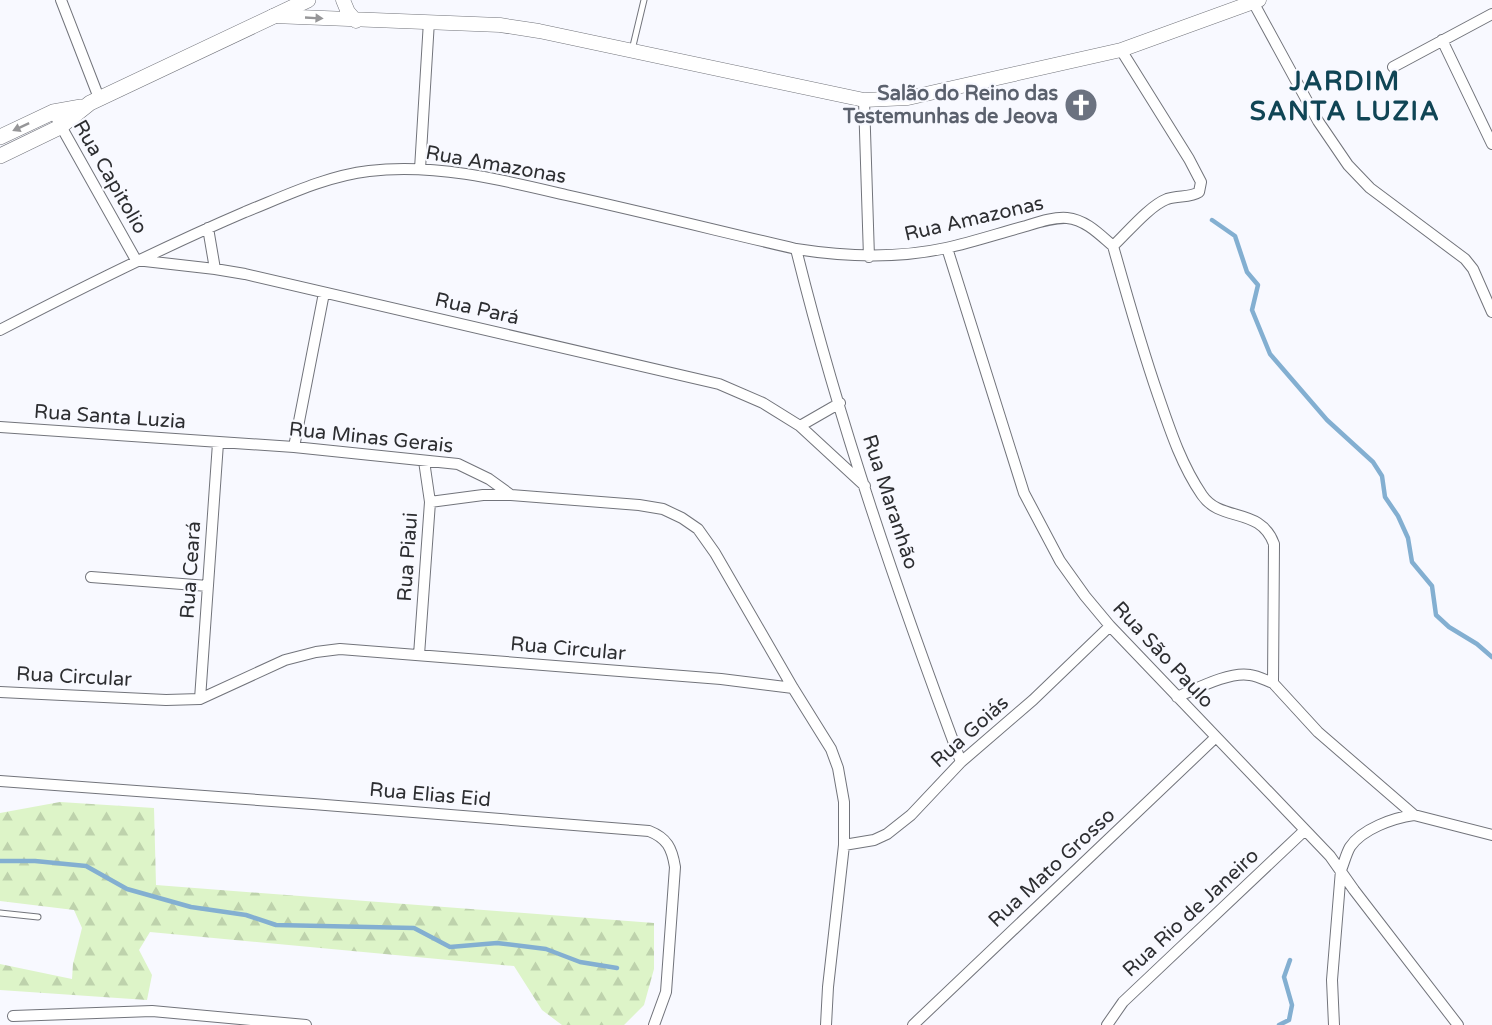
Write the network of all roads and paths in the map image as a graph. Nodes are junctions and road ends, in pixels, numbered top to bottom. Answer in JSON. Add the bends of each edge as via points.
{"nodes":[{"id":1,"x":61,"y":0,"type":"edge"},
{"id":2,"x":298,"y":0,"type":"edge"},
{"id":3,"x":308,"y":0,"type":"edge"},
{"id":4,"x":343,"y":0,"type":"edge"},
{"id":5,"x":644,"y":0,"type":"edge"},
{"id":6,"x":1255,"y":1,"type":"edge"},
{"id":7,"x":278,"y":14,"type":"junction"},
{"id":8,"x":1492,"y":14,"type":"edge"},
{"id":9,"x":356,"y":21,"type":"junction"},
{"id":10,"x":429,"y":21,"type":"junction"},
{"id":11,"x":1442,"y":40,"type":"junction"},
{"id":12,"x":1121,"y":50,"type":"junction"},
{"id":13,"x":632,"y":51,"type":"junction"},
{"id":14,"x":1393,"y":67,"type":"dead end"},
{"id":15,"x":99,"y":98,"type":"junction"},
{"id":16,"x":864,"y":100,"type":"junction"},
{"id":17,"x":81,"y":107,"type":"junction"},
{"id":18,"x":53,"y":112,"type":"junction"},
{"id":19,"x":60,"y":127,"type":"junction"},
{"id":20,"x":0,"y":137,"type":"edge"},
{"id":21,"x":1492,"y":144,"type":"edge"},
{"id":22,"x":0,"y":156,"type":"edge"},
{"id":23,"x":420,"y":169,"type":"junction"},
{"id":24,"x":208,"y":228,"type":"junction"},
{"id":25,"x":1113,"y":246,"type":"junction"},
{"id":26,"x":947,"y":248,"type":"junction"},
{"id":27,"x":796,"y":249,"type":"junction"},
{"id":28,"x":869,"y":257,"type":"junction"},
{"id":29,"x":136,"y":260,"type":"junction"},
{"id":30,"x":215,"y":268,"type":"junction"},
{"id":31,"x":324,"y":293,"type":"junction"},
{"id":32,"x":1492,"y":312,"type":"edge"},
{"id":33,"x":0,"y":330,"type":"edge"},
{"id":34,"x":840,"y":403,"type":"junction"},
{"id":35,"x":800,"y":426,"type":"junction"},
{"id":36,"x":0,"y":428,"type":"edge"},
{"id":37,"x":218,"y":443,"type":"junction"},
{"id":38,"x":294,"y":447,"type":"junction"},
{"id":39,"x":423,"y":461,"type":"junction"},
{"id":40,"x":865,"y":486,"type":"junction"},
{"id":41,"x":511,"y":495,"type":"junction"},
{"id":42,"x":430,"y":502,"type":"junction"},
{"id":43,"x":91,"y":577,"type":"dead end"},
{"id":44,"x":208,"y":586,"type":"junction"},
{"id":45,"x":1110,"y":626,"type":"junction"},
{"id":46,"x":420,"y":656,"type":"junction"},
{"id":47,"x":1273,"y":683,"type":"junction"},
{"id":48,"x":793,"y":688,"type":"junction"},
{"id":49,"x":0,"y":692,"type":"edge"},
{"id":50,"x":1177,"y":697,"type":"junction"},
{"id":51,"x":200,"y":699,"type":"junction"},
{"id":52,"x":1216,"y":737,"type":"junction"},
{"id":53,"x":961,"y":762,"type":"junction"},
{"id":54,"x":0,"y":781,"type":"edge"},
{"id":55,"x":1414,"y":816,"type":"junction"},
{"id":56,"x":1305,"y":830,"type":"junction"},
{"id":57,"x":1492,"y":835,"type":"edge"},
{"id":58,"x":844,"y":845,"type":"junction"},
{"id":59,"x":1341,"y":870,"type":"junction"},
{"id":60,"x":0,"y":913,"type":"edge"},
{"id":61,"x":38,"y":917,"type":"dead end"},
{"id":62,"x":13,"y":1016,"type":"dead end"},
{"id":63,"x":306,"y":1025,"type":"edge"},
{"id":64,"x":654,"y":1025,"type":"edge"},
{"id":65,"x":826,"y":1025,"type":"edge"},
{"id":66,"x":913,"y":1025,"type":"edge"},
{"id":67,"x":1107,"y":1025,"type":"edge"},
{"id":68,"x":1334,"y":1025,"type":"edge"},
{"id":69,"x":1458,"y":1025,"type":"edge"}],
"edges":[{"from":1,"to":15,"type":"street"},
{"from":2,"to":7,"type":"main road"},
{"from":3,"to":7,"type":"main road"},
{"from":4,"to":9,"type":"street"},
{"from":5,"to":13,"type":"lane"},
{"from":6,"to":12,"type":"street"},
{"from":6,"to":32,"type":"street","via":[[1318,121],[1348,165],[1378,194],[1465,259]]},
{"from":7,"to":9,"type":"street","one_way":true},
{"from":7,"to":15,"type":"main road"},
{"from":8,"to":11,"type":"street"},
{"from":9,"to":10,"type":"street"},
{"from":10,"to":13,"type":"street","via":[[501,25]]},
{"from":10,"to":23,"type":"street"},
{"from":11,"to":14,"type":"street"},
{"from":11,"to":21,"type":"street"},
{"from":12,"to":16,"type":"street","via":[[908,98]]},
{"from":12,"to":25,"type":"street","via":[[1189,159],[1201,189],[1195,195],[1161,202]]},
{"from":13,"to":16,"type":"street"},
{"from":15,"to":17,"type":"main road"},
{"from":16,"to":28,"type":"street"},
{"from":17,"to":18,"type":"main road"},
{"from":17,"to":19,"type":"main road"},
{"from":18,"to":19,"type":"street","name":"Rua Capitolio"},
{"from":18,"to":20,"type":"main road","one_way":true},
{"from":19,"to":22,"type":"main road"},
{"from":19,"to":29,"type":"street","name":"Rua Capitolio"},
{"from":23,"to":24,"type":"street","name":"Rua Amazonas","via":[[369,171],[333,178]]},
{"from":23,"to":27,"type":"street","name":"Rua Amazonas","via":[[510,182]]},
{"from":24,"to":29,"type":"street","name":"Rua Amazonas"},
{"from":24,"to":30,"type":"street"},
{"from":25,"to":26,"type":"street","name":"Rua Amazonas","via":[[1089,225],[1054,218]]},
{"from":25,"to":47,"type":"street","via":[[1136,331],[1178,454],[1209,503],[1260,524],[1274,544]]},
{"from":26,"to":28,"type":"street","name":"Rua Amazonas"},
{"from":26,"to":45,"type":"street","name":"Rua São Paulo","via":[[1024,493],[1060,561]]},
{"from":27,"to":28,"type":"street","name":"Rua Amazonas"},
{"from":27,"to":34,"type":"street","name":"Rua Maranhão"},
{"from":29,"to":30,"type":"street","name":"Rua Pará"},
{"from":29,"to":33,"type":"street","name":"Rua Amazonas"},
{"from":30,"to":31,"type":"street","name":"Rua Pará"},
{"from":31,"to":35,"type":"street","name":"Rua Pará","via":[[719,384],[764,403]]},
{"from":31,"to":38,"type":"street"},
{"from":34,"to":35,"type":"street"},
{"from":34,"to":40,"type":"street","name":"Rua Maranhão"},
{"from":35,"to":40,"type":"street","name":"Rua Pará"},
{"from":36,"to":37,"type":"street","name":"Rua Santa Luzia"},
{"from":37,"to":38,"type":"street","name":"Rua Minas Gerais"},
{"from":37,"to":44,"type":"street","name":"Rua Ceará"},
{"from":38,"to":39,"type":"street","name":"Rua Minas Gerais"},
{"from":39,"to":41,"type":"street","name":"Rua Minas Gerais","via":[[458,464]]},
{"from":39,"to":42,"type":"street","name":"Rua Piaui"},
{"from":40,"to":53,"type":"street","name":"Rua Maranhão","via":[[914,638]]},
{"from":41,"to":42,"type":"street"},
{"from":41,"to":48,"type":"street","via":[[639,505],[663,509],[682,518],[698,530],[715,552]]},
{"from":42,"to":46,"type":"street","name":"Rua Piaui"},
{"from":43,"to":44,"type":"street"},
{"from":44,"to":51,"type":"street","name":"Rua Ceará"},
{"from":45,"to":50,"type":"street","name":"Rua São Paulo"},
{"from":45,"to":53,"type":"street","name":"Rua Goiás"},
{"from":46,"to":48,"type":"street","name":"Rua Circular"},
{"from":46,"to":51,"type":"street","name":"Rua Circular","via":[[340,649],[316,652],[285,660]]},
{"from":47,"to":50,"type":"street","via":[[1240,675]]},
{"from":47,"to":55,"type":"street","via":[[1318,732]]},
{"from":48,"to":58,"type":"street","via":[[831,749],[838,768],[844,802]]},
{"from":49,"to":51,"type":"street","name":"Rua Circular"},
{"from":50,"to":52,"type":"street","name":"Rua São Paulo"},
{"from":52,"to":56,"type":"street","name":"Rua São Paulo"},
{"from":52,"to":66,"type":"street","name":"Rua Mato Grosso"},
{"from":53,"to":58,"type":"street","name":"Rua Goiás","via":[[911,815],[887,834]]},
{"from":54,"to":64,"type":"street","name":"Rua Elias Eid","via":[[649,831],[667,842],[675,867],[666,992]]},
{"from":55,"to":57,"type":"street"},
{"from":55,"to":59,"type":"street","via":[[1400,817],[1361,836],[1350,848]]},
{"from":56,"to":59,"type":"street","name":"Rua São Paulo"},
{"from":56,"to":67,"type":"street","name":"Rua Rio de Janeiro","via":[[1123,1002]]},
{"from":58,"to":65,"type":"street"},
{"from":59,"to":68,"type":"street","via":[[1332,980]]},
{"from":59,"to":69,"type":"street","name":"Rua São Paulo"},
{"from":60,"to":61,"type":"lane"},
{"from":62,"to":63,"type":"street","via":[[153,1011]]}]}
